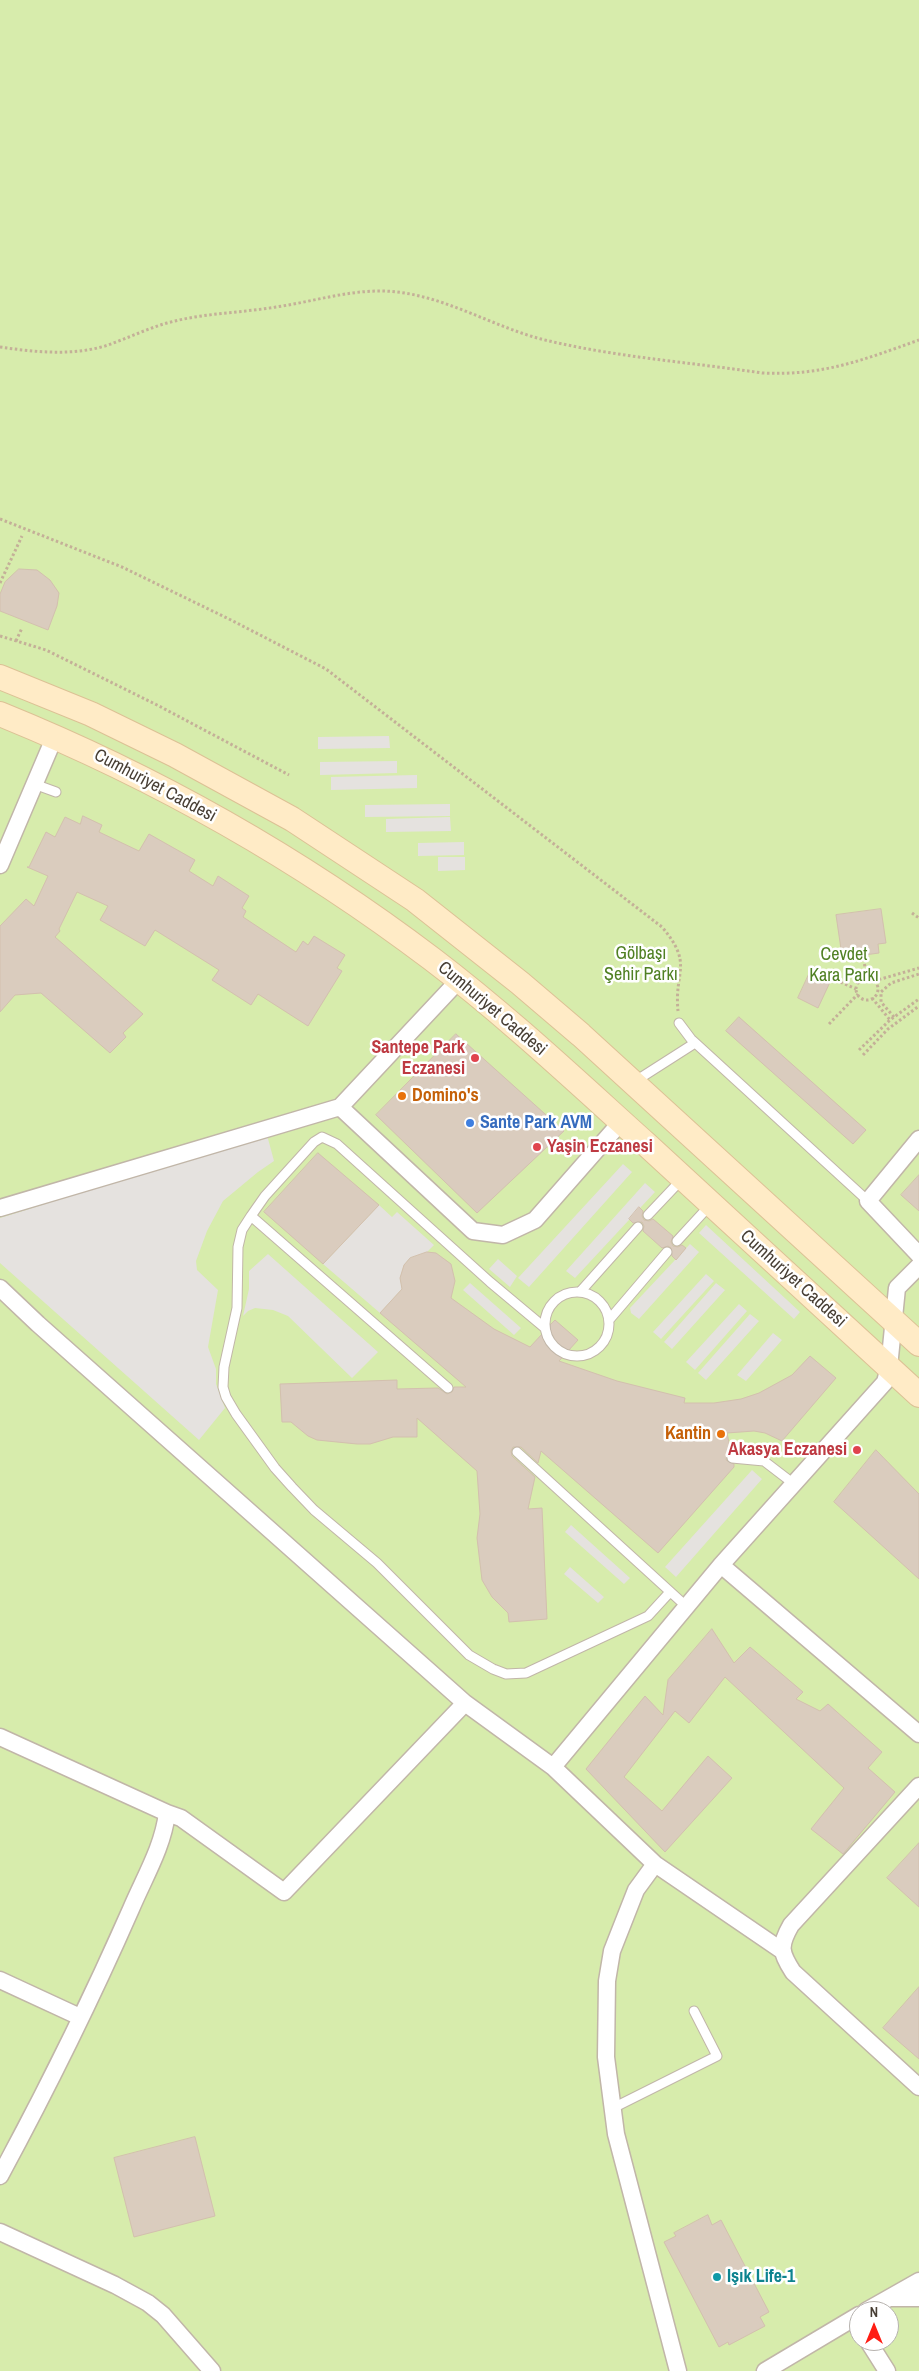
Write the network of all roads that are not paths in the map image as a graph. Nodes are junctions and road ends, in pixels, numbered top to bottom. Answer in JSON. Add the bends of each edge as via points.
{"nodes":[{"id":1,"x":0,"y":677,"type":"edge"},
{"id":2,"x":0,"y":714,"type":"edge"},
{"id":3,"x":54,"y":736,"type":"junction"},
{"id":4,"x":34,"y":784,"type":"junction"},
{"id":5,"x":56,"y":792,"type":"dead end"},
{"id":6,"x":0,"y":865,"type":"edge"},
{"id":7,"x":459,"y":980,"type":"junction"},
{"id":8,"x":680,"y":1020,"type":"road end"},
{"id":9,"x":695,"y":1043,"type":"junction"},
{"id":10,"x":633,"y":1082,"type":"junction"},
{"id":11,"x":340,"y":1107,"type":"junction"},
{"id":12,"x":621,"y":1122,"type":"junction"},
{"id":13,"x":919,"y":1139,"type":"edge"},
{"id":14,"x":683,"y":1178,"type":"junction"},
{"id":15,"x":868,"y":1201,"type":"junction"},
{"id":16,"x":711,"y":1204,"type":"junction"},
{"id":17,"x":0,"y":1208,"type":"edge"},
{"id":18,"x":648,"y":1215,"type":"dead end"},
{"id":19,"x":251,"y":1216,"type":"junction"},
{"id":20,"x":638,"y":1227,"type":"dead end"},
{"id":21,"x":677,"y":1241,"type":"dead end"},
{"id":22,"x":667,"y":1252,"type":"dead end"},
{"id":23,"x":919,"y":1255,"type":"edge"},
{"id":24,"x":919,"y":1266,"type":"edge"},
{"id":25,"x":0,"y":1288,"type":"edge"},
{"id":26,"x":580,"y":1292,"type":"junction"},
{"id":27,"x":609,"y":1320,"type":"junction"},
{"id":28,"x":893,"y":1320,"type":"junction"},
{"id":29,"x":545,"y":1328,"type":"junction"},
{"id":30,"x":919,"y":1344,"type":"edge"},
{"id":31,"x":889,"y":1367,"type":"junction"},
{"id":32,"x":448,"y":1388,"type":"dead end"},
{"id":33,"x":919,"y":1394,"type":"edge"},
{"id":34,"x":517,"y":1452,"type":"dead end"},
{"id":35,"x":732,"y":1458,"type":"dead end"},
{"id":36,"x":794,"y":1484,"type":"junction"},
{"id":37,"x":721,"y":1565,"type":"junction"},
{"id":38,"x":670,"y":1592,"type":"junction"},
{"id":39,"x":687,"y":1607,"type":"junction"},
{"id":40,"x":465,"y":1703,"type":"junction"},
{"id":41,"x":919,"y":1734,"type":"edge"},
{"id":42,"x":0,"y":1737,"type":"edge"},
{"id":43,"x":553,"y":1767,"type":"junction"},
{"id":44,"x":919,"y":1786,"type":"edge"},
{"id":45,"x":167,"y":1813,"type":"junction"},
{"id":46,"x":655,"y":1864,"type":"junction"},
{"id":47,"x":782,"y":1950,"type":"junction"},
{"id":48,"x":0,"y":1980,"type":"edge"},
{"id":49,"x":694,"y":2011,"type":"dead end"},
{"id":50,"x":80,"y":2017,"type":"junction"},
{"id":51,"x":919,"y":2087,"type":"edge"},
{"id":52,"x":613,"y":2108,"type":"junction"},
{"id":53,"x":0,"y":2176,"type":"edge"},
{"id":54,"x":0,"y":2232,"type":"edge"},
{"id":55,"x":919,"y":2280,"type":"edge"},
{"id":56,"x":891,"y":2298,"type":"junction"},
{"id":57,"x":919,"y":2298,"type":"edge"},
{"id":58,"x":886,"y":2301,"type":"edge"},
{"id":59,"x":849,"y":2324,"type":"edge"},
{"id":60,"x":874,"y":2351,"type":"edge"},
{"id":61,"x":212,"y":2371,"type":"edge"},
{"id":62,"x":678,"y":2371,"type":"edge"},
{"id":63,"x":765,"y":2371,"type":"edge"},
{"id":64,"x":887,"y":2371,"type":"edge"}],
"edges":[{"from":1,"to":10,"type":"main road","name":"Cumhuriyet Caddesi","via":[[91,714],[176,755],[355,858],[467,939]]},
{"from":2,"to":3,"type":"main road","name":"Cumhuriyet Caddesi"},
{"from":3,"to":4,"type":"street"},
{"from":3,"to":7,"type":"main road","name":"Cumhuriyet Caddesi","via":[[138,775],[213,816],[374,917]]},
{"from":4,"to":5,"type":"lane"},
{"from":4,"to":6,"type":"street"},
{"from":7,"to":11,"type":"street","via":[[420,1013]]},
{"from":7,"to":12,"type":"main road","name":"Cumhuriyet Caddesi"},
{"from":8,"to":9,"type":"lane"},
{"from":9,"to":10,"type":"lane"},
{"from":9,"to":15,"type":"lane"},
{"from":10,"to":28,"type":"main road","name":"Cumhuriyet Caddesi"},
{"from":11,"to":12,"type":"street","via":[[472,1231],[503,1235],[535,1220]]},
{"from":11,"to":17,"type":"street"},
{"from":12,"to":14,"type":"main road","name":"Cumhuriyet Caddesi"},
{"from":13,"to":15,"type":"street"},
{"from":14,"to":16,"type":"main road","name":"Cumhuriyet Caddesi"},
{"from":14,"to":18,"type":"lane"},
{"from":15,"to":23,"type":"street"},
{"from":16,"to":21,"type":"lane"},
{"from":16,"to":31,"type":"main road","name":"Cumhuriyet Caddesi"},
{"from":19,"to":29,"type":"lane","via":[[314,1142],[322,1137],[331,1140]]},
{"from":19,"to":32,"type":"lane"},
{"from":19,"to":38,"type":"lane","via":[[242,1230],[238,1247],[237,1308],[224,1367],[226,1397],[292,1487],[383,1569],[469,1655],[506,1674],[526,1673],[648,1616]]},
{"from":20,"to":26,"type":"lane"},
{"from":22,"to":27,"type":"lane"},
{"from":24,"to":28,"type":"street","via":[[897,1288]]},
{"from":25,"to":40,"type":"street"},
{"from":26,"to":27,"type":"lane","via":[[599,1301]]},
{"from":26,"to":29,"type":"lane","via":[[570,1293],[554,1302],[545,1319]]},
{"from":27,"to":29,"type":"lane","via":[[602,1344],[591,1353],[579,1356],[566,1354],[554,1347]]},
{"from":28,"to":30,"type":"main road","name":"Cumhuriyet Caddesi"},
{"from":28,"to":31,"type":"street"},
{"from":31,"to":33,"type":"main road","name":"Cumhuriyet Caddesi"},
{"from":31,"to":36,"type":"street","via":[[885,1382]]},
{"from":34,"to":38,"type":"lane"},
{"from":35,"to":36,"type":"lane","via":[[764,1461]]},
{"from":36,"to":37,"type":"street"},
{"from":37,"to":39,"type":"street"},
{"from":37,"to":41,"type":"street"},
{"from":38,"to":39,"type":"lane"},
{"from":39,"to":43,"type":"street"},
{"from":40,"to":43,"type":"street"},
{"from":40,"to":45,"type":"street","via":[[284,1892],[181,1818]]},
{"from":42,"to":45,"type":"street"},
{"from":43,"to":46,"type":"street"},
{"from":44,"to":47,"type":"street","via":[[791,1925]]},
{"from":45,"to":50,"type":"street","via":[[165,1831]]},
{"from":46,"to":47,"type":"street"},
{"from":46,"to":52,"type":"street","via":[[636,1890],[612,1951],[607,1981],[606,2057]]},
{"from":47,"to":51,"type":"street","via":[[793,1972]]},
{"from":48,"to":50,"type":"street"},
{"from":49,"to":52,"type":"lane","via":[[716,2056]]},
{"from":50,"to":53,"type":"street"},
{"from":52,"to":62,"type":"street","via":[[619,2144]]},
{"from":54,"to":61,"type":"street","via":[[148,2303],[163,2315]]},
{"from":55,"to":56,"type":"street"},
{"from":56,"to":57,"type":"street"},
{"from":56,"to":58,"type":"street"},
{"from":59,"to":63,"type":"street"},
{"from":60,"to":64,"type":"street"}]}
